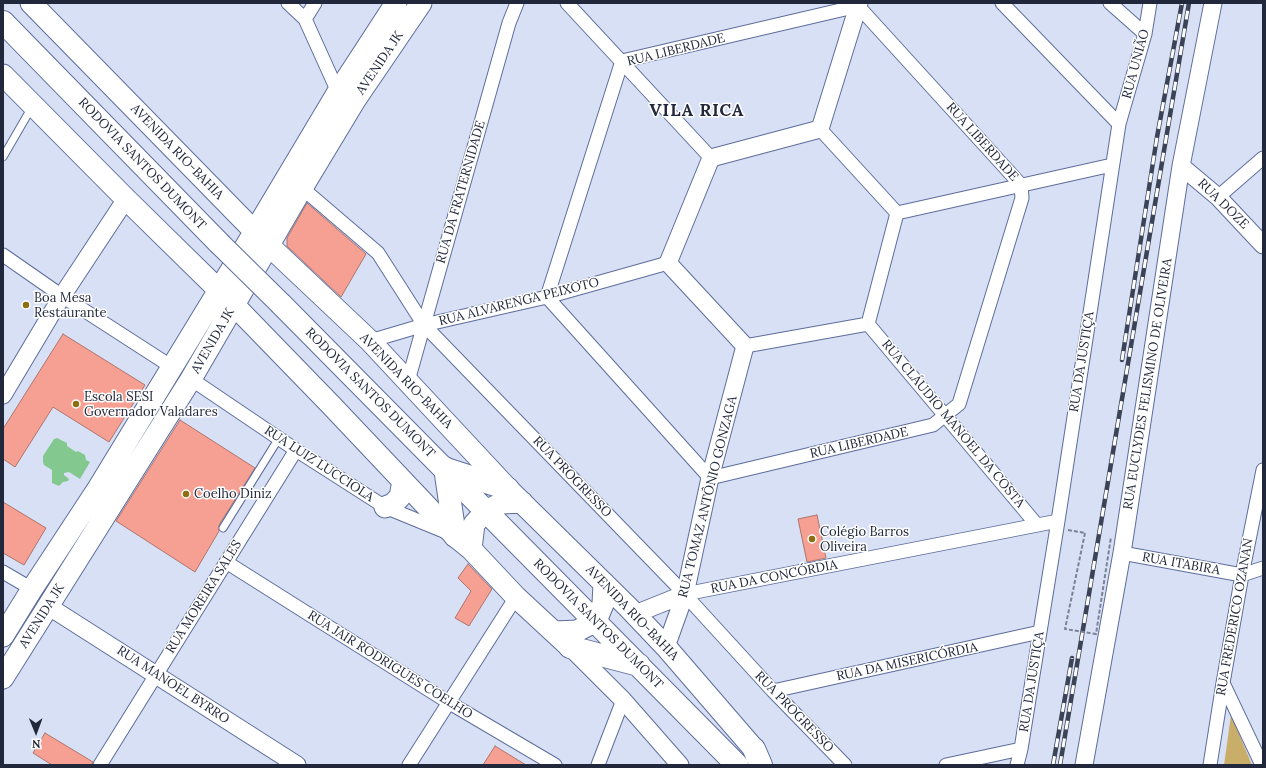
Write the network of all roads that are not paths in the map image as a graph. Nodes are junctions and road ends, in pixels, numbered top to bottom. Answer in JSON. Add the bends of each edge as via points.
{"nodes":[{"id":1,"x":31,"y":3,"type":"edge"},
{"id":2,"x":288,"y":3,"type":"edge"},
{"id":3,"x":315,"y":3,"type":"edge"},
{"id":4,"x":396,"y":3,"type":"edge"},
{"id":5,"x":421,"y":3,"type":"edge"},
{"id":6,"x":517,"y":3,"type":"edge"},
{"id":7,"x":567,"y":3,"type":"edge"},
{"id":8,"x":1002,"y":3,"type":"edge"},
{"id":9,"x":1110,"y":3,"type":"edge"},
{"id":10,"x":1150,"y":3,"type":"edge"},
{"id":11,"x":1213,"y":3,"type":"edge"},
{"id":12,"x":858,"y":5,"type":"edge"},
{"id":13,"x":304,"y":19,"type":"junction"},
{"id":14,"x":3,"y":22,"type":"edge"},
{"id":15,"x":1145,"y":34,"type":"junction"},
{"id":16,"x":622,"y":62,"type":"junction"},
{"id":17,"x":3,"y":75,"type":"edge"},
{"id":18,"x":338,"y":92,"type":"junction"},
{"id":19,"x":34,"y":105,"type":"junction"},
{"id":20,"x":1119,"y":124,"type":"junction"},
{"id":21,"x":820,"y":129,"type":"junction"},
{"id":22,"x":3,"y":157,"type":"edge"},
{"id":23,"x":711,"y":158,"type":"junction"},
{"id":24,"x":1262,"y":162,"type":"edge"},
{"id":25,"x":1112,"y":165,"type":"junction"},
{"id":26,"x":1181,"y":166,"type":"junction"},
{"id":27,"x":1021,"y":185,"type":"junction"},
{"id":28,"x":302,"y":188,"type":"junction"},
{"id":29,"x":1218,"y":197,"type":"junction"},
{"id":30,"x":126,"y":198,"type":"junction"},
{"id":31,"x":897,"y":213,"type":"junction"},
{"id":32,"x":262,"y":238,"type":"junction"},
{"id":33,"x":1263,"y":245,"type":"edge"},
{"id":34,"x":3,"y":256,"type":"edge"},
{"id":35,"x":668,"y":263,"type":"junction"},
{"id":36,"x":219,"y":290,"type":"junction"},
{"id":37,"x":62,"y":296,"type":"junction"},
{"id":38,"x":547,"y":296,"type":"junction"},
{"id":39,"x":234,"y":305,"type":"junction"},
{"id":40,"x":868,"y":324,"type":"junction"},
{"id":41,"x":424,"y":325,"type":"junction"},
{"id":42,"x":370,"y":341,"type":"junction"},
{"id":43,"x":745,"y":346,"type":"junction"},
{"id":44,"x":172,"y":367,"type":"junction"},
{"id":45,"x":191,"y":379,"type":"junction"},
{"id":46,"x":408,"y":381,"type":"junction"},
{"id":47,"x":3,"y":394,"type":"edge"},
{"id":48,"x":945,"y":415,"type":"junction"},
{"id":49,"x":279,"y":438,"type":"junction"},
{"id":50,"x":296,"y":450,"type":"junction"},
{"id":51,"x":445,"y":468,"type":"junction"},
{"id":52,"x":1263,"y":470,"type":"edge"},
{"id":53,"x":710,"y":478,"type":"junction"},
{"id":54,"x":403,"y":481,"type":"junction"},
{"id":55,"x":515,"y":495,"type":"junction"},
{"id":56,"x":384,"y":506,"type":"junction"},
{"id":57,"x":486,"y":511,"type":"junction"},
{"id":58,"x":1037,"y":525,"type":"junction"},
{"id":59,"x":1057,"y":525,"type":"junction"},
{"id":60,"x":223,"y":528,"type":"dead end"},
{"id":61,"x":463,"y":542,"type":"junction"},
{"id":62,"x":1122,"y":553,"type":"junction"},
{"id":63,"x":226,"y":562,"type":"junction"},
{"id":64,"x":1263,"y":568,"type":"edge"},
{"id":65,"x":3,"y":572,"type":"edge"},
{"id":66,"x":1242,"y":574,"type":"junction"},
{"id":67,"x":604,"y":584,"type":"junction"},
{"id":68,"x":32,"y":589,"type":"junction"},
{"id":69,"x":685,"y":594,"type":"junction"},
{"id":70,"x":516,"y":597,"type":"junction"},
{"id":71,"x":48,"y":606,"type":"junction"},
{"id":72,"x":635,"y":614,"type":"junction"},
{"id":73,"x":596,"y":621,"type":"junction"},
{"id":74,"x":1040,"y":632,"type":"junction"},
{"id":75,"x":3,"y":636,"type":"edge"},
{"id":76,"x":563,"y":639,"type":"junction"},
{"id":77,"x":666,"y":647,"type":"junction"},
{"id":78,"x":640,"y":666,"type":"junction"},
{"id":79,"x":157,"y":675,"type":"junction"},
{"id":80,"x":3,"y":678,"type":"edge"},
{"id":81,"x":1223,"y":683,"type":"junction"},
{"id":82,"x":773,"y":691,"type":"junction"},
{"id":83,"x":623,"y":700,"type":"junction"},
{"id":84,"x":448,"y":702,"type":"junction"},
{"id":85,"x":1021,"y":749,"type":"junction"},
{"id":86,"x":757,"y":757,"type":"edge"},
{"id":87,"x":100,"y":765,"type":"edge"},
{"id":88,"x":297,"y":765,"type":"edge"},
{"id":89,"x":409,"y":765,"type":"edge"},
{"id":90,"x":555,"y":765,"type":"edge"},
{"id":91,"x":598,"y":765,"type":"edge"},
{"id":92,"x":680,"y":765,"type":"edge"},
{"id":93,"x":737,"y":765,"type":"edge"},
{"id":94,"x":774,"y":765,"type":"edge"},
{"id":95,"x":845,"y":765,"type":"edge"},
{"id":96,"x":946,"y":765,"type":"edge"},
{"id":97,"x":1017,"y":765,"type":"edge"},
{"id":98,"x":1084,"y":765,"type":"edge"},
{"id":99,"x":1210,"y":765,"type":"edge"},
{"id":100,"x":1262,"y":765,"type":"edge"}],
"edges":[{"from":1,"to":32,"type":"main road","name":"AVENIDA RIO-BAHIA"},
{"from":2,"to":13,"type":"street"},
{"from":3,"to":13,"type":"street"},
{"from":4,"to":18,"type":"main road","name":"AVENIDA JK"},
{"from":5,"to":28,"type":"main road","name":"AVENIDA JK","via":[[355,100]]},
{"from":6,"to":41,"type":"street","name":"RUA DA FRATERNIDADE","via":[[507,30]]},
{"from":7,"to":16,"type":"street"},
{"from":8,"to":20,"type":"street"},
{"from":9,"to":15,"type":"street"},
{"from":10,"to":15,"type":"street","name":"RUA UNIÃO"},
{"from":11,"to":26,"type":"street","name":"RUA EUCLYDES FELISMINO DE OLIVEIRA"},
{"from":12,"to":16,"type":"street","name":"RUA LIBERDADE"},
{"from":12,"to":21,"type":"street"},
{"from":12,"to":27,"type":"street","name":"RUA LIBERDADE"},
{"from":13,"to":18,"type":"street"},
{"from":14,"to":51,"type":"highway","name":"RODOVIA SANTOS DUMONT","bridge":true},
{"from":15,"to":20,"type":"street","name":"RUA UNIÃO"},
{"from":16,"to":23,"type":"street"},
{"from":16,"to":38,"type":"street","name":"RUA LIBERDADE"},
{"from":17,"to":19,"type":"main road"},
{"from":18,"to":32,"type":"main road","name":"AVENIDA JK"},
{"from":19,"to":22,"type":"lane"},
{"from":19,"to":30,"type":"main road"},
{"from":20,"to":25,"type":"street","name":"RUA DA JUSTIÇA"},
{"from":21,"to":23,"type":"street"},
{"from":21,"to":31,"type":"street"},
{"from":23,"to":35,"type":"street"},
{"from":24,"to":29,"type":"street"},
{"from":25,"to":27,"type":"street"},
{"from":25,"to":59,"type":"street","name":"RUA DA JUSTIÇA"},
{"from":26,"to":29,"type":"street","name":"RUA DOZE"},
{"from":26,"to":62,"type":"street","name":"RUA EUCLYDES FELISMINO DE OLIVEIRA"},
{"from":27,"to":31,"type":"street"},
{"from":27,"to":48,"type":"street","name":"RUA LIBERDADE","via":[[1022,198],[959,404]]},
{"from":28,"to":32,"type":"main road","name":"AVENIDA JK"},
{"from":28,"to":41,"type":"street","name":"RUA PROGRESSO","via":[[378,253]]},
{"from":29,"to":33,"type":"street","name":"RUA DOZE"},
{"from":30,"to":36,"type":"main road"},
{"from":30,"to":37,"type":"street"},
{"from":31,"to":40,"type":"street"},
{"from":32,"to":36,"type":"main road","name":"AVENIDA JK"},
{"from":32,"to":39,"type":"main road","name":"AVENIDA JK"},
{"from":32,"to":42,"type":"main road","name":"AVENIDA RIO-BAHIA"},
{"from":34,"to":37,"type":"street"},
{"from":35,"to":38,"type":"street","name":"RUA ALVARENGA PEIXOTO"},
{"from":35,"to":43,"type":"street"},
{"from":36,"to":39,"type":"main road"},
{"from":36,"to":44,"type":"main road","name":"AVENIDA JK"},
{"from":37,"to":44,"type":"street"},
{"from":37,"to":47,"type":"street"},
{"from":38,"to":41,"type":"street","name":"RUA ALVARENGA PEIXOTO"},
{"from":38,"to":53,"type":"street"},
{"from":39,"to":45,"type":"main road","name":"AVENIDA JK"},
{"from":39,"to":54,"type":"main road"},
{"from":40,"to":43,"type":"street"},
{"from":40,"to":48,"type":"street","name":"RUA CLÁUDIO MANOEL DA COSTA"},
{"from":41,"to":42,"type":"street","name":"RUA ALVARENGA PEIXOTO"},
{"from":41,"to":46,"type":"street","name":"RUA DA FRATERNIDADE"},
{"from":41,"to":69,"type":"street","name":"RUA PROGRESSO"},
{"from":42,"to":46,"type":"main road","name":"AVENIDA RIO-BAHIA"},
{"from":43,"to":53,"type":"street","name":"RUA TOMAZ ANTÔNIO GONZAGA"},
{"from":44,"to":68,"type":"main road","name":"AVENIDA JK","via":[[99,487]]},
{"from":45,"to":49,"type":"street","name":"RUA LUIZ LUCCIOLA"},
{"from":45,"to":71,"type":"main road","name":"AVENIDA JK"},
{"from":46,"to":55,"type":"main road","name":"AVENIDA RIO-BAHIA"},
{"from":48,"to":53,"type":"street","name":"RUA LIBERDADE","via":[[933,425]]},
{"from":48,"to":58,"type":"street","name":"RUA CLÁUDIO MANOEL DA COSTA"},
{"from":49,"to":50,"type":"street","name":"RUA LUIZ LUCCIOLA"},
{"from":49,"to":60,"type":"lane"},
{"from":50,"to":56,"type":"street","name":"RUA LUIZ LUCCIOLA"},
{"from":50,"to":63,"type":"street","name":"RUA MOREIRA SALES"},
{"from":51,"to":55,"type":"highway"},
{"from":51,"to":57,"type":"highway","name":"RODOVIA SANTOS DUMONT"},
{"from":51,"to":61,"type":"highway"},
{"from":52,"to":66,"type":"street","name":"RUA FREDERICO OZANAN"},
{"from":53,"to":69,"type":"street","name":"RUA TOMAZ ANTÔNIO GONZAGA"},
{"from":54,"to":56,"type":"main road","via":[[400,497],[393,504]]},
{"from":54,"to":61,"type":"main road"},
{"from":55,"to":57,"type":"main road"},
{"from":55,"to":67,"type":"main road","name":"AVENIDA RIO-BAHIA"},
{"from":56,"to":61,"type":"street","name":"RUA LUIZ LUCCIOLA"},
{"from":57,"to":61,"type":"main road"},
{"from":57,"to":73,"type":"highway","name":"RODOVIA SANTOS DUMONT"},
{"from":58,"to":59,"type":"street","name":"RUA DA CONCÓRDIA"},
{"from":58,"to":69,"type":"street","name":"RUA DA CONCÓRDIA"},
{"from":59,"to":74,"type":"street","name":"RUA DA JUSTIÇA"},
{"from":61,"to":70,"type":"main road"},
{"from":62,"to":66,"type":"street","name":"RUA ITABIRA"},
{"from":62,"to":98,"type":"street","name":"RUA EUCLYDES FELISMINO DE OLIVEIRA"},
{"from":63,"to":79,"type":"street","name":"RUA MOREIRA SALES"},
{"from":63,"to":84,"type":"street","name":"RUA JAIR RODRIGUES COELHO"},
{"from":64,"to":66,"type":"street","name":"RUA ITABIRA"},
{"from":65,"to":68,"type":"street"},
{"from":66,"to":81,"type":"street","name":"RUA FREDERICO OZANAN"},
{"from":67,"to":72,"type":"main road","name":"AVENIDA RIO-BAHIA"},
{"from":67,"to":73,"type":"main road","via":[[603,604]]},
{"from":68,"to":75,"type":"main road","name":"AVENIDA JK"},
{"from":69,"to":72,"type":"street","name":"RUA DA CONCÓRDIA"},
{"from":69,"to":77,"type":"street","name":"RUA TOMAZ ANTÔNIO GONZAGA"},
{"from":69,"to":82,"type":"street","name":"RUA PROGRESSO"},
{"from":70,"to":76,"type":"main road"},
{"from":70,"to":84,"type":"street"},
{"from":71,"to":79,"type":"street","name":"RUA MANOEL BYRRO"},
{"from":71,"to":80,"type":"main road","name":"AVENIDA JK"},
{"from":72,"to":77,"type":"main road","name":"AVENIDA RIO-BAHIA"},
{"from":73,"to":76,"type":"main road"},
{"from":73,"to":78,"type":"highway","name":"RODOVIA SANTOS DUMONT"},
{"from":74,"to":82,"type":"street","name":"RUA DA MISERICÓRDIA"},
{"from":74,"to":85,"type":"street","name":"RUA DA JUSTIÇA"},
{"from":76,"to":78,"type":"highway"},
{"from":76,"to":83,"type":"street"},
{"from":77,"to":86,"type":"main road","name":"AVENIDA RIO-BAHIA"},
{"from":78,"to":93,"type":"highway","name":"RODOVIA SANTOS DUMONT"},
{"from":79,"to":87,"type":"street","name":"RUA MOREIRA SALES"},
{"from":79,"to":88,"type":"street","name":"RUA MANOEL BYRRO"},
{"from":81,"to":99,"type":"street","name":"RUA FREDERICO OZANAN"},
{"from":81,"to":100,"type":"street"},
{"from":82,"to":95,"type":"street","name":"RUA PROGRESSO"},
{"from":83,"to":91,"type":"street"},
{"from":83,"to":92,"type":"street"},
{"from":84,"to":89,"type":"street"},
{"from":84,"to":90,"type":"street","name":"RUA JAIR RODRIGUES COELHO"},
{"from":85,"to":96,"type":"street"},
{"from":85,"to":97,"type":"street","name":"RUA DA JUSTIÇA"},
{"from":86,"to":94,"type":"street","name":"AVENIDA RIO-BAHIA"}]}
